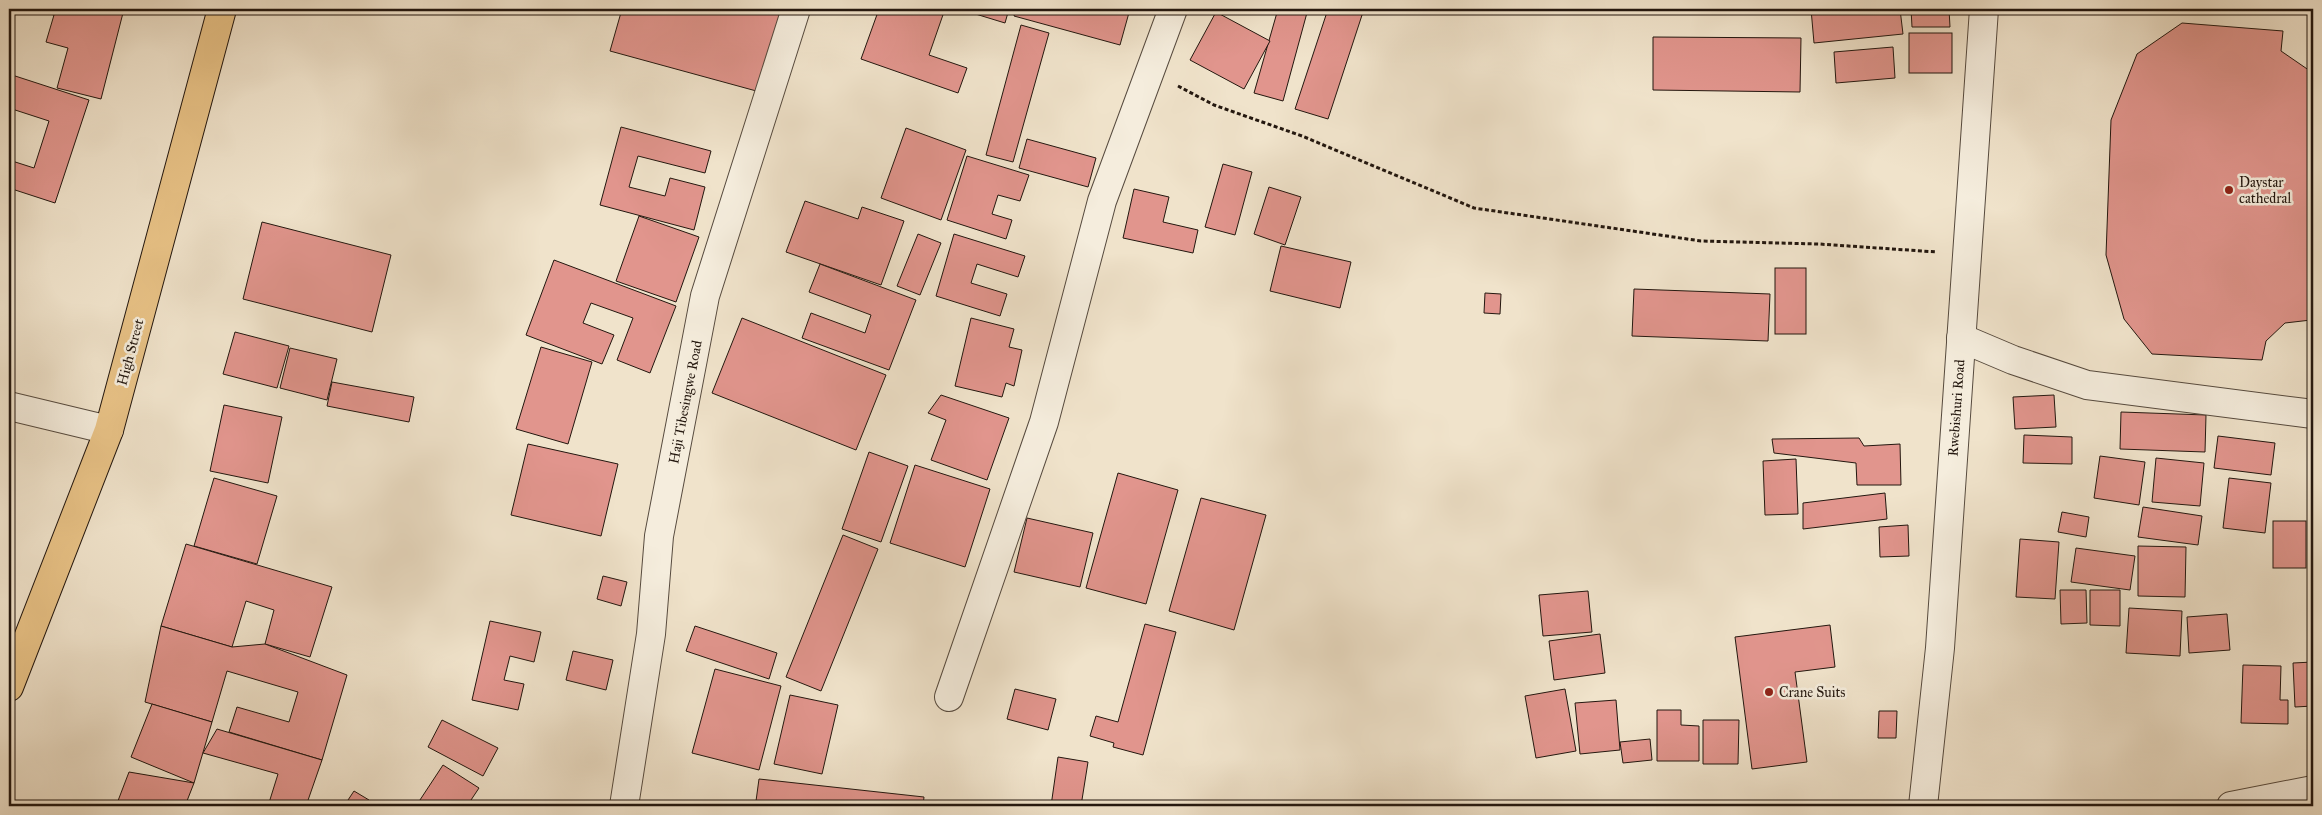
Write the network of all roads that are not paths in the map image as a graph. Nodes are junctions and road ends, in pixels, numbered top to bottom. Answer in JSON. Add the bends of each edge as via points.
{"nodes":[{"id":1,"x":222,"y":9,"type":"edge"},
{"id":2,"x":796,"y":9,"type":"edge"},
{"id":3,"x":1173,"y":9,"type":"edge"},
{"id":4,"x":1984,"y":9,"type":"edge"},
{"id":5,"x":1961,"y":338,"type":"junction"},
{"id":6,"x":9,"y":406,"type":"edge"},
{"id":7,"x":2313,"y":414,"type":"edge"},
{"id":8,"x":109,"y":430,"type":"junction"},
{"id":9,"x":9,"y":687,"type":"edge"},
{"id":10,"x":949,"y":697,"type":"dead end"},
{"id":11,"x":2313,"y":790,"type":"edge"},
{"id":12,"x":624,"y":806,"type":"edge"},
{"id":13,"x":1923,"y":806,"type":"edge"},
{"id":14,"x":2231,"y":806,"type":"edge"}],
"edges":[{"from":1,"to":8,"type":"main road","name":"High Street"},
{"from":2,"to":12,"type":"street","name":"Haji Tibesingwe Road","via":[[705,296],[659,536],[650,634]]},
{"from":3,"to":10,"type":"street","via":[[1102,201],[1044,422]]},
{"from":4,"to":5,"type":"street","name":"Rwebishuri Road"},
{"from":5,"to":7,"type":"street","via":[[2013,360],[2087,384]]},
{"from":5,"to":13,"type":"street","name":"Rwebishuri Road","via":[[1940,648]]},
{"from":6,"to":8,"type":"street"},
{"from":8,"to":9,"type":"main road","name":"High Street"},
{"from":11,"to":14,"type":"street"}]}
